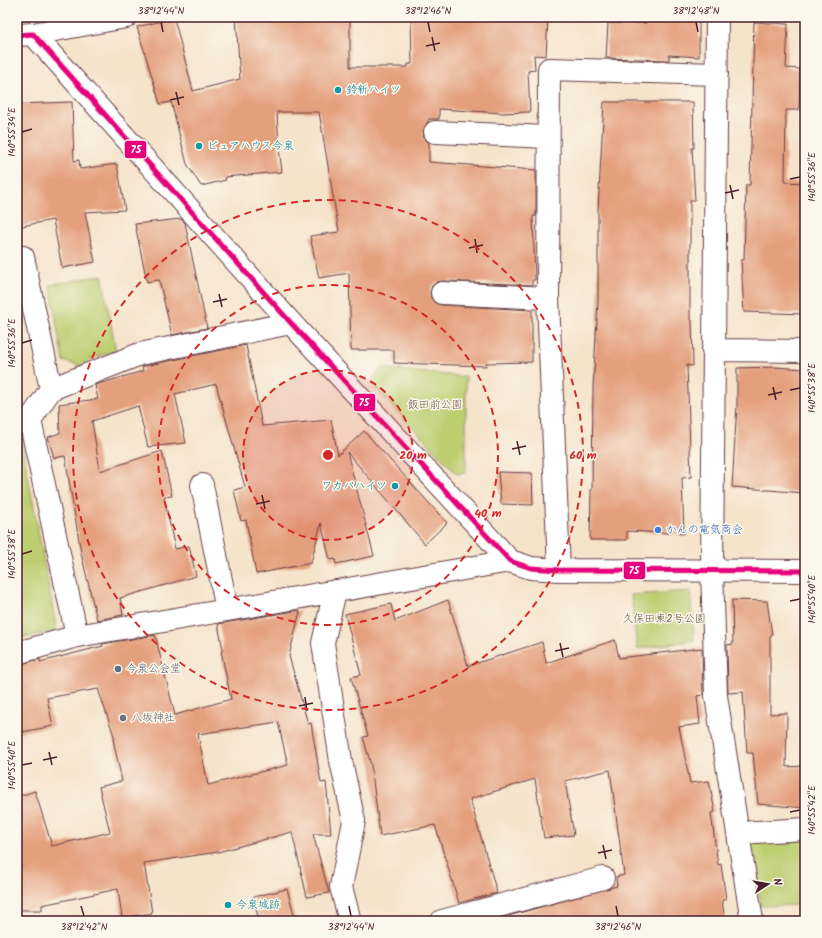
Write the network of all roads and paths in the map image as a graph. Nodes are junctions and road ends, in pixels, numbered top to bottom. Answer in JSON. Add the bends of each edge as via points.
{"nodes":[{"id":1,"x":126,"y":17,"type":"edge"},
{"id":2,"x":717,"y":17,"type":"edge"},
{"id":3,"x":25,"y":34,"type":"edge"},
{"id":4,"x":717,"y":74,"type":"junction"},
{"id":5,"x":435,"y":132,"type":"dead end"},
{"id":6,"x":548,"y":137,"type":"junction"},
{"id":7,"x":17,"y":258,"type":"edge"},
{"id":8,"x":442,"y":293,"type":"dead end"},
{"id":9,"x":548,"y":298,"type":"junction"},
{"id":10,"x":291,"y":323,"type":"junction"},
{"id":11,"x":713,"y":350,"type":"junction"},
{"id":12,"x":805,"y":351,"type":"edge"},
{"id":13,"x":51,"y":389,"type":"junction"},
{"id":14,"x":202,"y":485,"type":"dead end"},
{"id":15,"x":510,"y":561,"type":"junction"},
{"id":16,"x":712,"y":569,"type":"junction"},
{"id":17,"x":559,"y":570,"type":"junction"},
{"id":18,"x":805,"y":571,"type":"edge"},
{"id":19,"x":335,"y":591,"type":"junction"},
{"id":20,"x":227,"y":610,"type":"junction"},
{"id":21,"x":77,"y":636,"type":"junction"},
{"id":22,"x":17,"y":652,"type":"edge"},
{"id":23,"x":805,"y":829,"type":"edge"},
{"id":24,"x":738,"y":833,"type":"junction"},
{"id":25,"x":603,"y":878,"type":"dead end"},
{"id":26,"x":350,"y":921,"type":"edge"},
{"id":27,"x":442,"y":921,"type":"edge"},
{"id":28,"x":752,"y":921,"type":"edge"}],
"edges":[{"from":1,"to":3,"type":"street"},
{"from":2,"to":4,"type":"street"},
{"from":3,"to":10,"type":"street"},
{"from":4,"to":6,"type":"street","via":[[549,69]]},
{"from":4,"to":11,"type":"street"},
{"from":5,"to":6,"type":"street"},
{"from":6,"to":9,"type":"street"},
{"from":7,"to":13,"type":"street","via":[[23,257]]},
{"from":8,"to":9,"type":"street"},
{"from":9,"to":17,"type":"street"},
{"from":10,"to":13,"type":"street","via":[[140,354]]},
{"from":10,"to":15,"type":"street"},
{"from":11,"to":12,"type":"street"},
{"from":11,"to":16,"type":"street"},
{"from":13,"to":21,"type":"street","via":[[30,420]]},
{"from":14,"to":20,"type":"street"},
{"from":15,"to":17,"type":"street","via":[[530,568]]},
{"from":15,"to":19,"type":"street"},
{"from":16,"to":17,"type":"street"},
{"from":16,"to":18,"type":"street"},
{"from":16,"to":24,"type":"street","via":[[716,696]]},
{"from":19,"to":20,"type":"street"},
{"from":19,"to":26,"type":"street","via":[[323,643],[341,761],[354,821],[341,887]]},
{"from":20,"to":21,"type":"street"},
{"from":21,"to":22,"type":"street"},
{"from":23,"to":24,"type":"street"},
{"from":24,"to":28,"type":"street"},
{"from":25,"to":27,"type":"street"}]}
